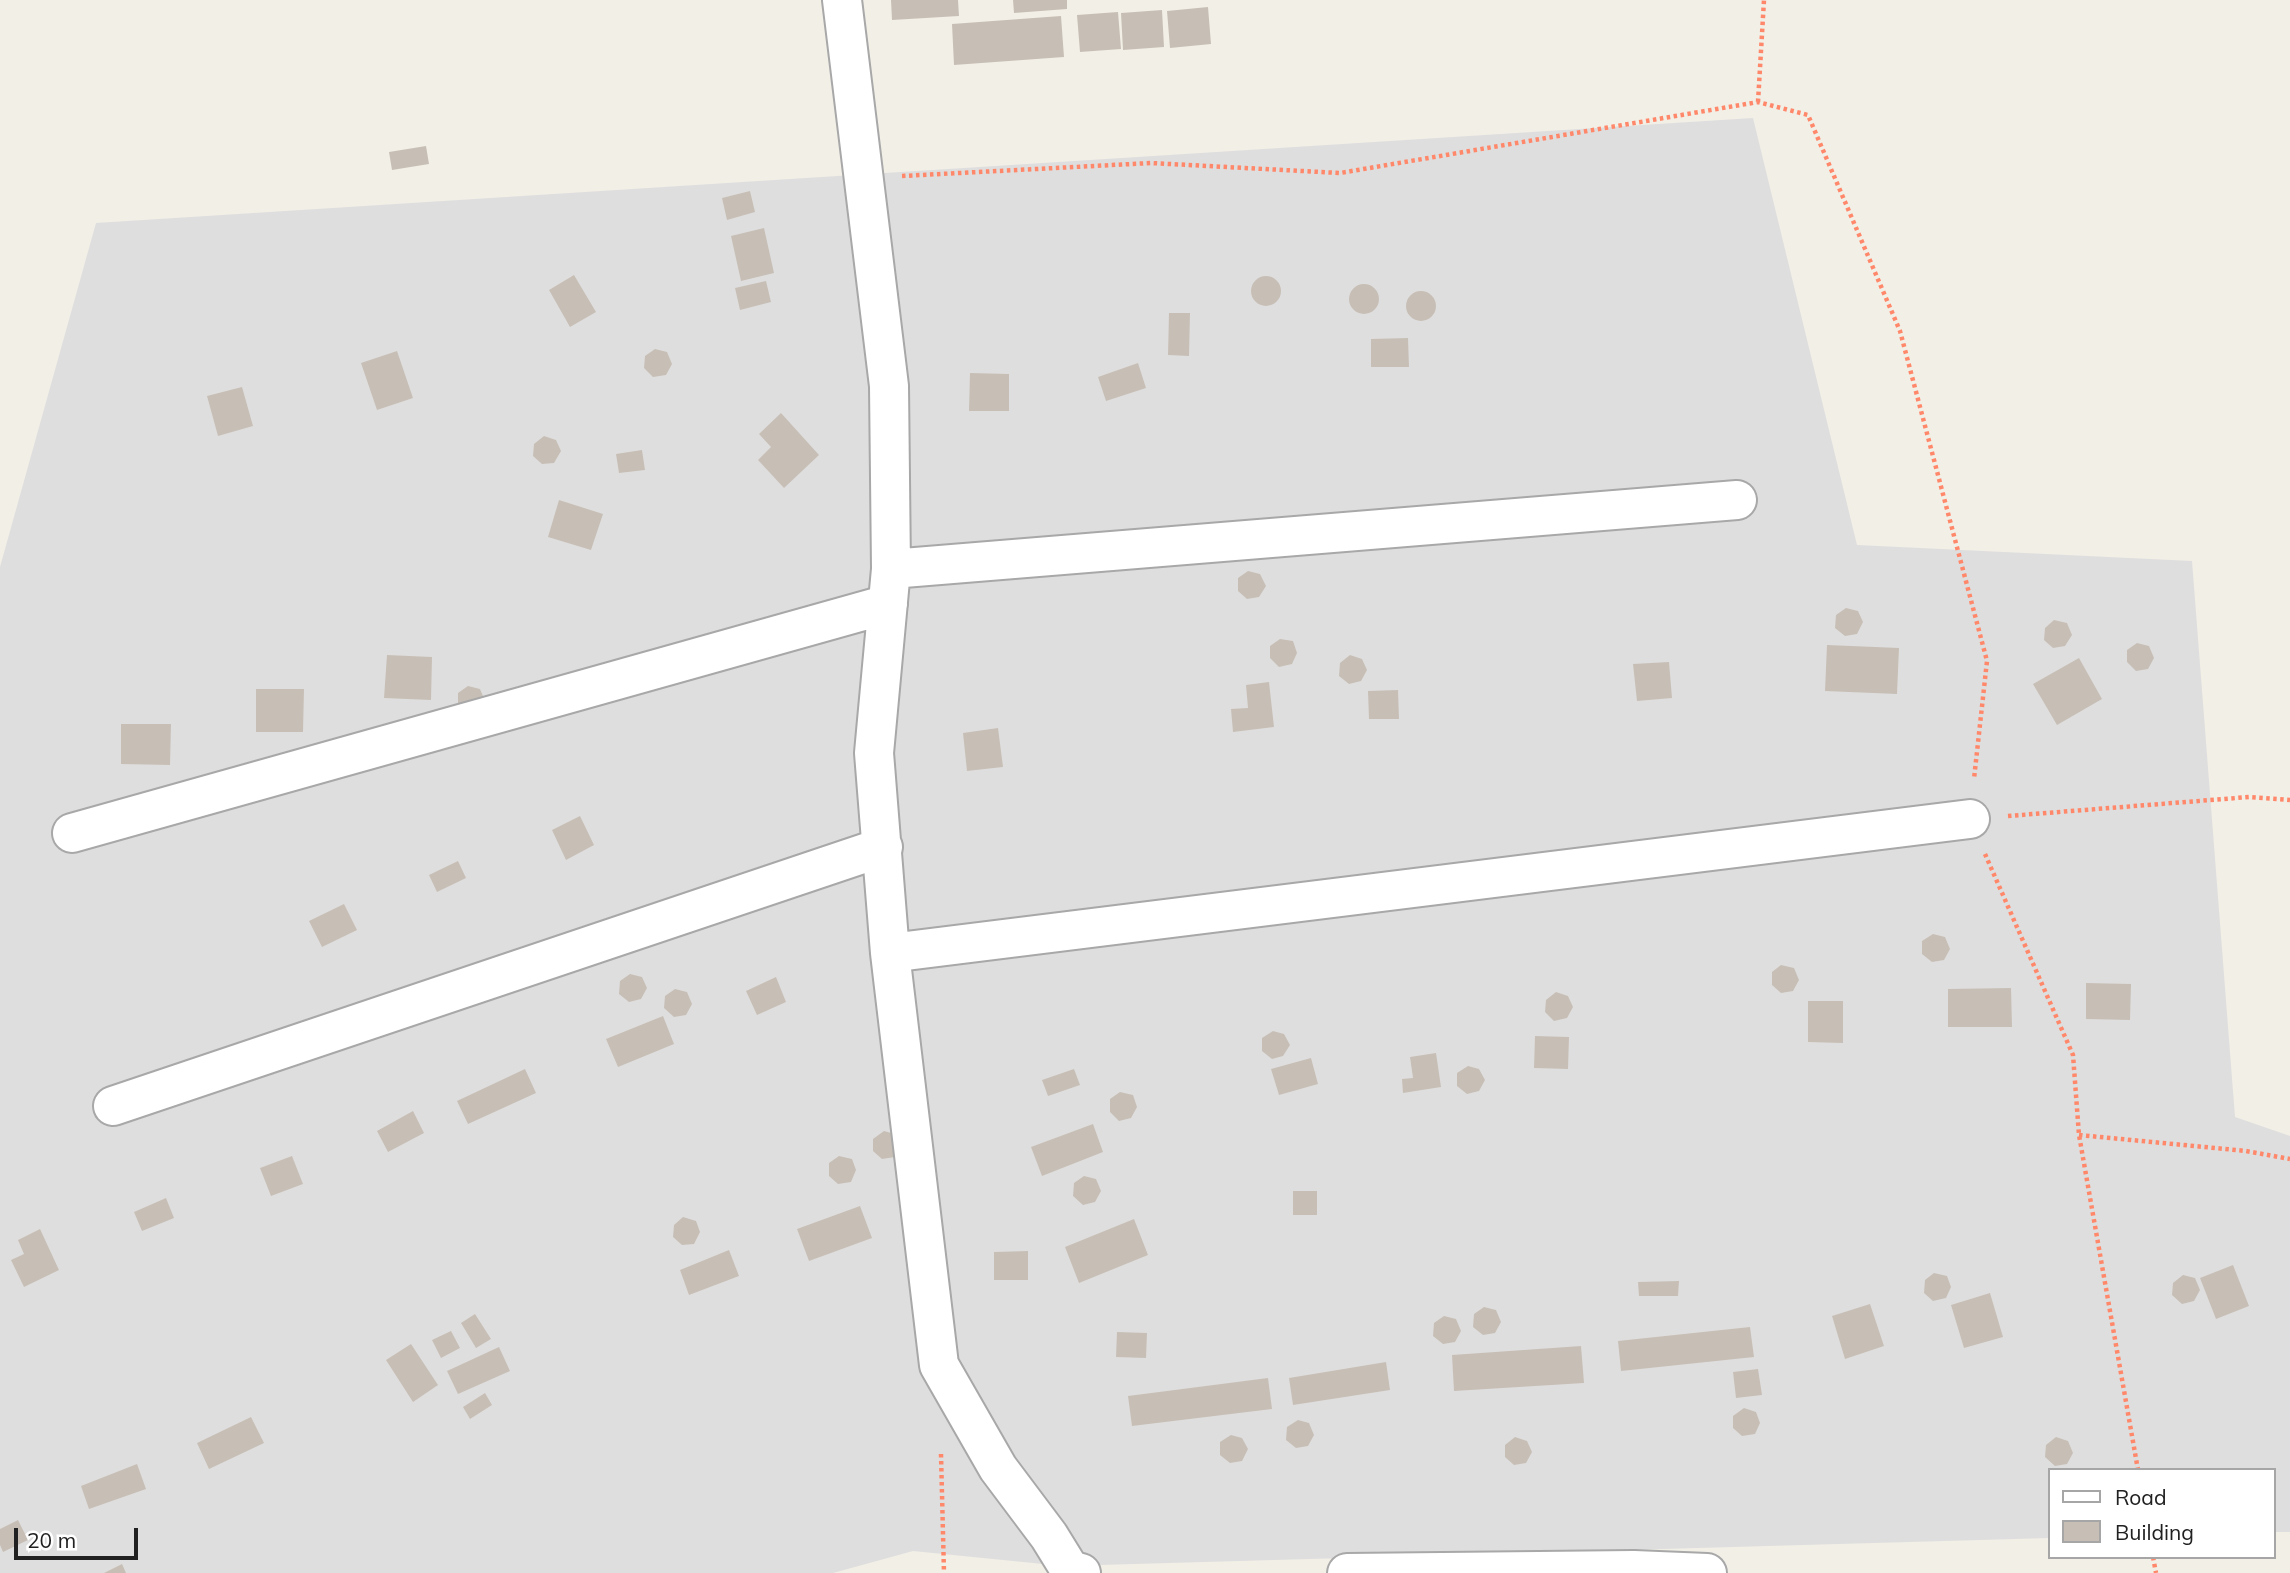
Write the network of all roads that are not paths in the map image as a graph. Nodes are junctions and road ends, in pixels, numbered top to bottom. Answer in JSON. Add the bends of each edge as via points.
{"nodes":[{"id":1,"x":842,"y":0,"type":"edge"},
{"id":2,"x":1737,"y":500,"type":"dead end"},
{"id":3,"x":890,"y":586,"type":"junction"},
{"id":4,"x":1970,"y":818,"type":"road end"},
{"id":5,"x":72,"y":833,"type":"dead end"},
{"id":6,"x":883,"y":847,"type":"junction"},
{"id":7,"x":890,"y":953,"type":"junction"},
{"id":8,"x":113,"y":1106,"type":"dead end"},
{"id":9,"x":1081,"y":1573,"type":"edge"},
{"id":10,"x":1346,"y":1573,"type":"edge"},
{"id":11,"x":1707,"y":1573,"type":"edge"}],
"edges":[{"from":1,"to":3,"type":"street","via":[[889,386]]},
{"from":2,"to":3,"type":"street"},
{"from":3,"to":5,"type":"street"},
{"from":3,"to":6,"type":"street","via":[[874,754]]},
{"from":4,"to":7,"type":"street"},
{"from":6,"to":7,"type":"street"},
{"from":6,"to":8,"type":"street"},
{"from":7,"to":9,"type":"street","via":[[939,1365],[998,1468],[1070,1570]]},
{"from":10,"to":11,"type":"street"}]}
